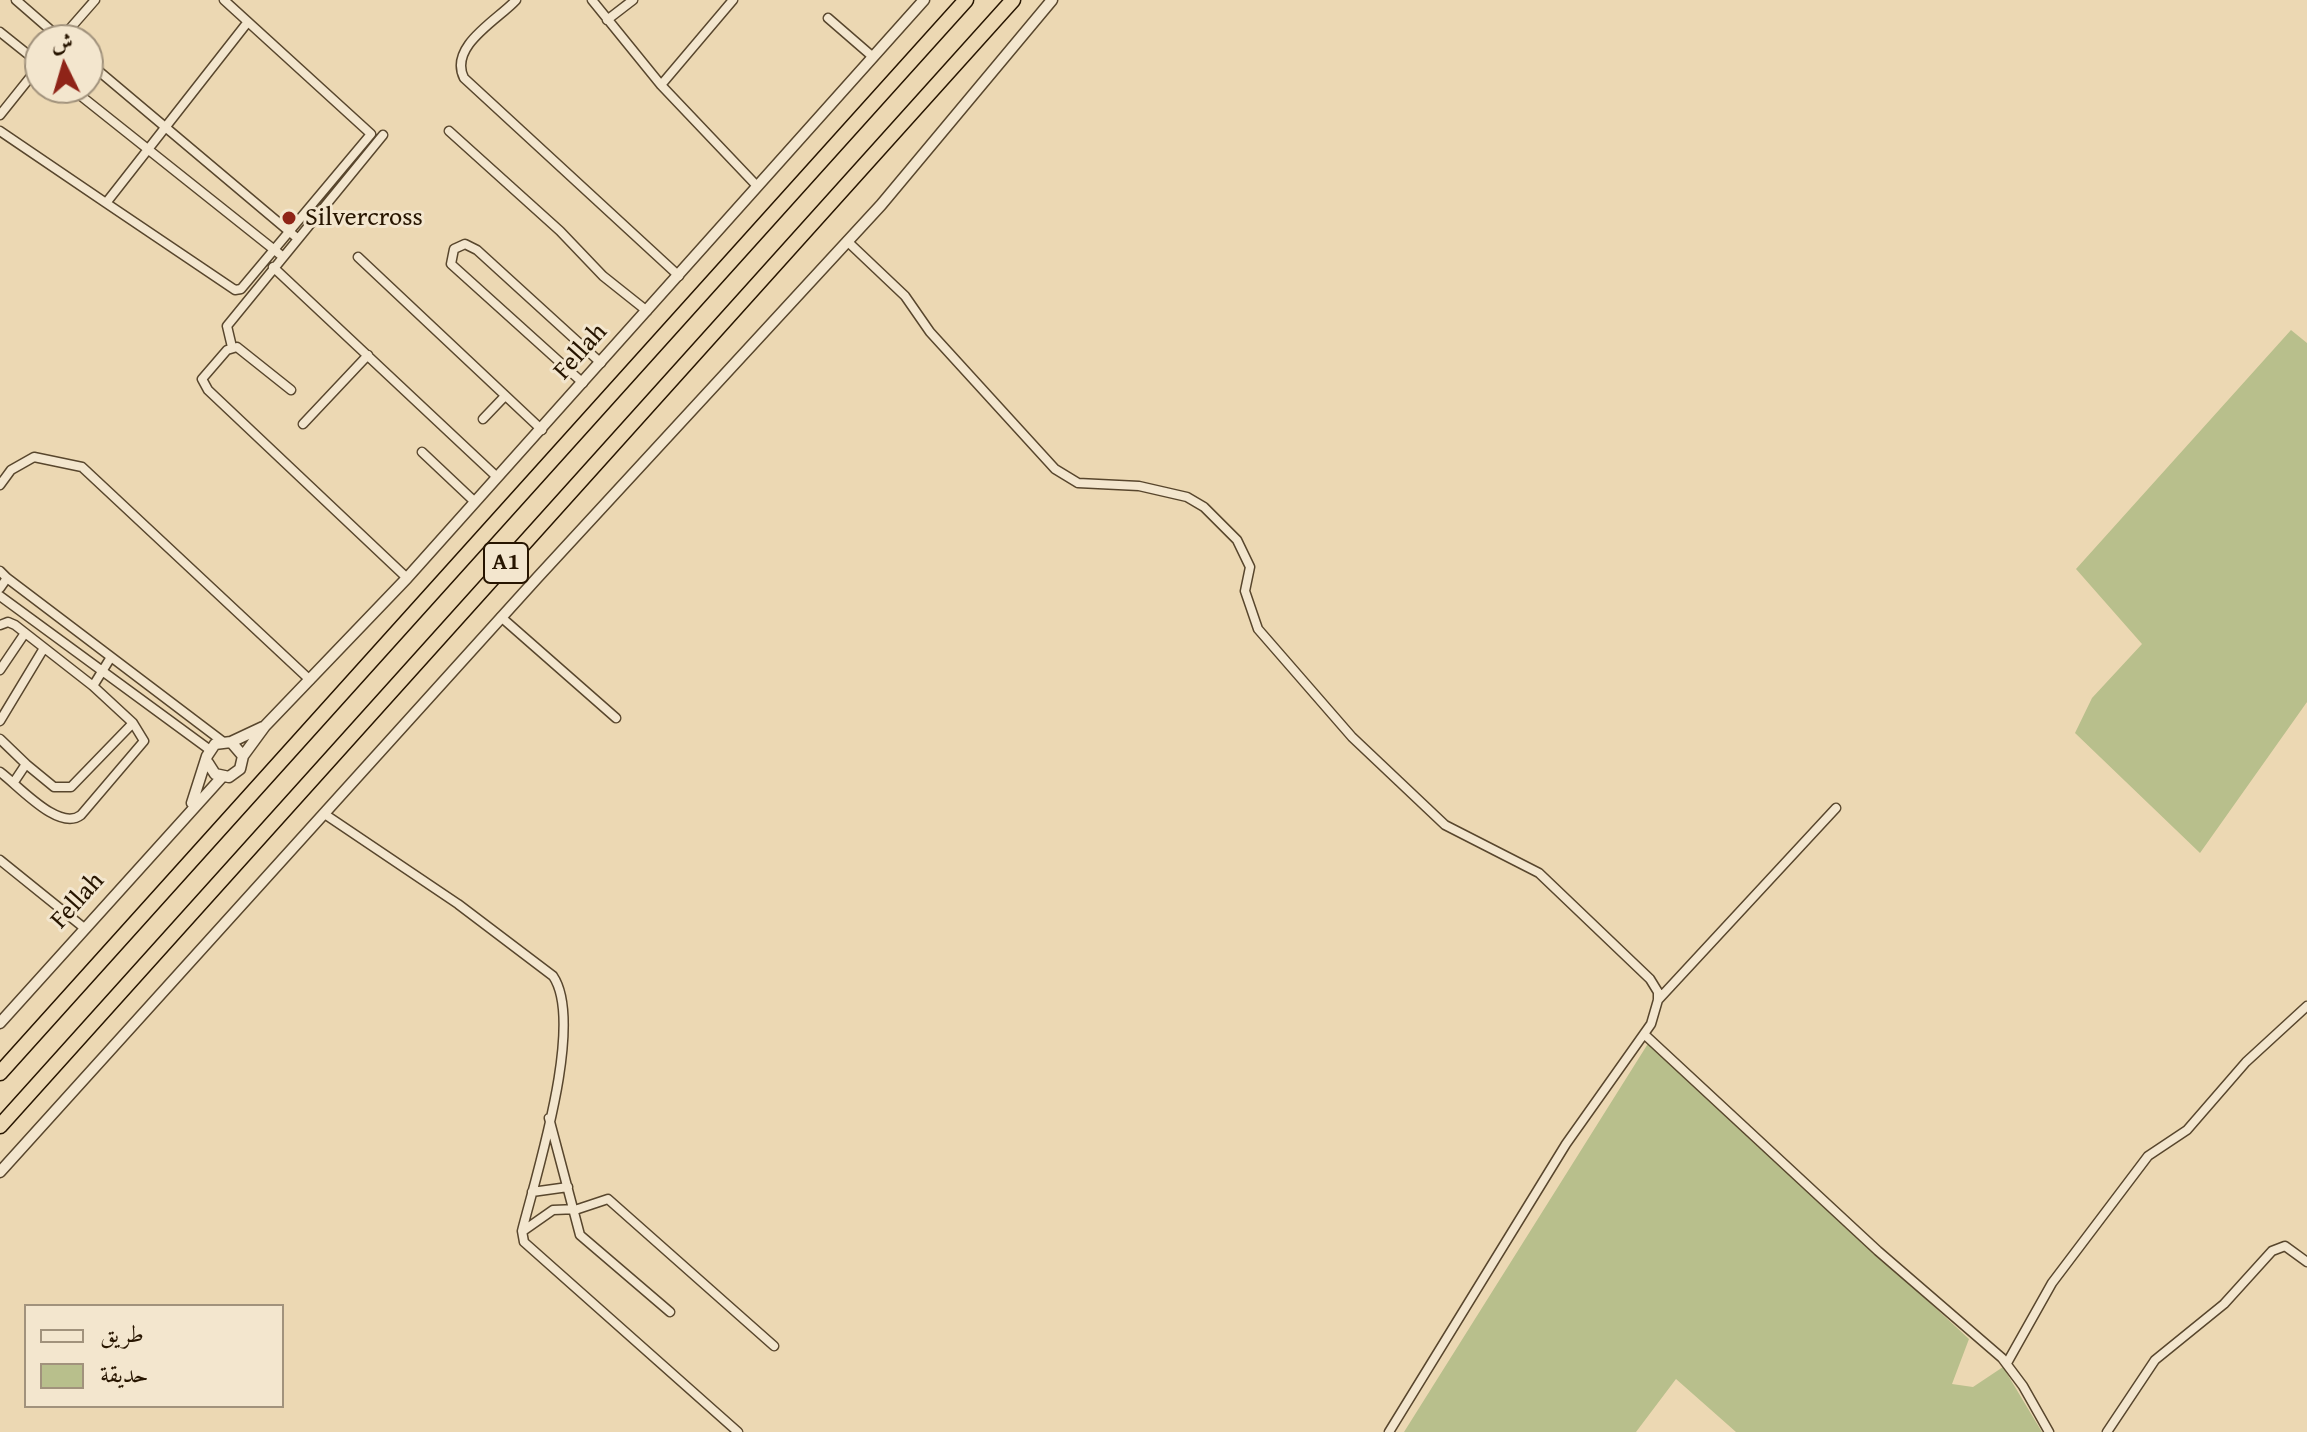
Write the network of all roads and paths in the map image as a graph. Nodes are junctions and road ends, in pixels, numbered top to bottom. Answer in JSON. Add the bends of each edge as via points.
{"nodes":[{"id":1,"x":16,"y":0,"type":"edge"},
{"id":2,"x":95,"y":0,"type":"edge"},
{"id":3,"x":224,"y":0,"type":"edge"},
{"id":4,"x":516,"y":0,"type":"edge"},
{"id":5,"x":592,"y":0,"type":"edge"},
{"id":6,"x":633,"y":0,"type":"edge"},
{"id":7,"x":733,"y":0,"type":"edge"},
{"id":8,"x":924,"y":0,"type":"edge"},
{"id":9,"x":966,"y":0,"type":"edge"},
{"id":10,"x":1013,"y":0,"type":"edge"},
{"id":11,"x":1052,"y":0,"type":"edge"},
{"id":12,"x":828,"y":18,"type":"dead end"},
{"id":13,"x":607,"y":20,"type":"junction"},
{"id":14,"x":247,"y":23,"type":"junction"},
{"id":15,"x":43,"y":24,"type":"edge"},
{"id":16,"x":75,"y":24,"type":"edge"},
{"id":17,"x":0,"y":32,"type":"edge"},
{"id":18,"x":24,"y":51,"type":"edge"},
{"id":19,"x":873,"y":57,"type":"junction"},
{"id":20,"x":104,"y":76,"type":"edge"},
{"id":21,"x":24,"y":84,"type":"edge"},
{"id":22,"x":661,"y":85,"type":"junction"},
{"id":23,"x":91,"y":104,"type":"edge"},
{"id":24,"x":0,"y":115,"type":"edge"},
{"id":25,"x":165,"y":128,"type":"junction"},
{"id":26,"x":0,"y":131,"type":"edge"},
{"id":27,"x":449,"y":131,"type":"dead end"},
{"id":28,"x":383,"y":135,"type":"dead end"},
{"id":29,"x":148,"y":149,"type":"junction"},
{"id":30,"x":757,"y":186,"type":"junction"},
{"id":31,"x":106,"y":203,"type":"junction"},
{"id":32,"x":289,"y":232,"type":"junction"},
{"id":33,"x":297,"y":238,"type":"junction"},
{"id":34,"x":847,"y":241,"type":"junction"},
{"id":35,"x":278,"y":253,"type":"junction"},
{"id":36,"x":358,"y":257,"type":"dead end"},
{"id":37,"x":273,"y":267,"type":"junction"},
{"id":38,"x":679,"y":276,"type":"junction"},
{"id":39,"x":647,"y":311,"type":"junction"},
{"id":40,"x":232,"y":347,"type":"junction"},
{"id":41,"x":368,"y":355,"type":"junction"},
{"id":42,"x":601,"y":363,"type":"junction"},
{"id":43,"x":583,"y":383,"type":"junction"},
{"id":44,"x":291,"y":390,"type":"dead end"},
{"id":45,"x":505,"y":396,"type":"junction"},
{"id":46,"x":483,"y":419,"type":"dead end"},
{"id":47,"x":303,"y":424,"type":"dead end"},
{"id":48,"x":542,"y":430,"type":"junction"},
{"id":49,"x":422,"y":452,"type":"dead end"},
{"id":50,"x":0,"y":463,"type":"edge"},
{"id":51,"x":11,"y":470,"type":"junction"},
{"id":52,"x":497,"y":477,"type":"junction"},
{"id":53,"x":0,"y":485,"type":"edge"},
{"id":54,"x":475,"y":502,"type":"junction"},
{"id":55,"x":3,"y":575,"type":"edge"},
{"id":56,"x":407,"y":578,"type":"junction"},
{"id":57,"x":0,"y":588,"type":"edge"},
{"id":58,"x":0,"y":596,"type":"edge"},
{"id":59,"x":501,"y":617,"type":"junction"},
{"id":60,"x":0,"y":625,"type":"edge"},
{"id":61,"x":25,"y":633,"type":"junction"},
{"id":62,"x":44,"y":648,"type":"junction"},
{"id":63,"x":111,"y":657,"type":"junction"},
{"id":64,"x":0,"y":670,"type":"edge"},
{"id":65,"x":103,"y":671,"type":"junction"},
{"id":66,"x":310,"y":680,"type":"junction"},
{"id":67,"x":93,"y":686,"type":"junction"},
{"id":68,"x":0,"y":699,"type":"edge"},
{"id":69,"x":10,"y":706,"type":"junction"},
{"id":70,"x":616,"y":718,"type":"dead end"},
{"id":71,"x":0,"y":721,"type":"edge"},
{"id":72,"x":133,"y":723,"type":"junction"},
{"id":73,"x":265,"y":726,"type":"junction"},
{"id":74,"x":0,"y":739,"type":"edge"},
{"id":75,"x":227,"y":742,"type":"junction"},
{"id":76,"x":210,"y":750,"type":"junction"},
{"id":77,"x":243,"y":756,"type":"junction"},
{"id":78,"x":208,"y":763,"type":"junction"},
{"id":79,"x":26,"y":764,"type":"junction"},
{"id":80,"x":0,"y":772,"type":"edge"},
{"id":81,"x":222,"y":777,"type":"junction"},
{"id":82,"x":14,"y":782,"type":"junction"},
{"id":83,"x":190,"y":808,"type":"junction"},
{"id":84,"x":1836,"y":808,"type":"dead end"},
{"id":85,"x":326,"y":815,"type":"junction"},
{"id":86,"x":0,"y":860,"type":"edge"},
{"id":87,"x":83,"y":927,"type":"junction"},
{"id":88,"x":1658,"y":1000,"type":"junction"},
{"id":89,"x":2307,"y":1006,"type":"edge"},
{"id":90,"x":0,"y":1023,"type":"edge"},
{"id":91,"x":1644,"y":1034,"type":"junction"},
{"id":92,"x":0,"y":1073,"type":"edge"},
{"id":93,"x":549,"y":1117,"type":"junction"},
{"id":94,"x":0,"y":1126,"type":"edge"},
{"id":95,"x":0,"y":1172,"type":"edge"},
{"id":96,"x":568,"y":1187,"type":"junction"},
{"id":97,"x":532,"y":1192,"type":"junction"},
{"id":98,"x":573,"y":1210,"type":"junction"},
{"id":99,"x":522,"y":1231,"type":"junction"},
{"id":100,"x":2307,"y":1262,"type":"edge"},
{"id":101,"x":670,"y":1312,"type":"dead end"},
{"id":102,"x":774,"y":1346,"type":"dead end"},
{"id":103,"x":2007,"y":1363,"type":"junction"},
{"id":104,"x":738,"y":1432,"type":"edge"},
{"id":105,"x":1389,"y":1432,"type":"edge"},
{"id":106,"x":2049,"y":1432,"type":"edge"},
{"id":107,"x":2107,"y":1432,"type":"edge"}],
"edges":[{"from":1,"to":15,"type":"street"},
{"from":2,"to":16,"type":"street"},
{"from":3,"to":14,"type":"street"},
{"from":4,"to":38,"type":"street","via":[[470,42],[461,65],[464,78]]},
{"from":5,"to":13,"type":"street"},
{"from":6,"to":13,"type":"street"},
{"from":7,"to":22,"type":"street"},
{"from":8,"to":19,"type":"street","name":"Fellah"},
{"from":9,"to":92,"type":"highway","number":"A1"},
{"from":10,"to":94,"type":"highway","number":"A1"},
{"from":11,"to":34,"type":"street"},
{"from":12,"to":19,"type":"street"},
{"from":13,"to":22,"type":"street"},
{"from":14,"to":25,"type":"street"},
{"from":14,"to":32,"type":"street","via":[[371,134]]},
{"from":17,"to":18,"type":"street"},
{"from":19,"to":30,"type":"street","name":"Fellah"},
{"from":20,"to":25,"type":"street"},
{"from":21,"to":24,"type":"street"},
{"from":22,"to":30,"type":"street"},
{"from":23,"to":29,"type":"street"},
{"from":25,"to":29,"type":"street"},
{"from":25,"to":32,"type":"street"},
{"from":26,"to":31,"type":"street"},
{"from":27,"to":39,"type":"street"},
{"from":28,"to":33,"type":"street"},
{"from":29,"to":31,"type":"street"},
{"from":29,"to":35,"type":"street"},
{"from":30,"to":38,"type":"street","name":"Fellah"},
{"from":31,"to":35,"type":"street","via":[[235,290]]},
{"from":32,"to":33,"type":"street"},
{"from":32,"to":35,"type":"street"},
{"from":33,"to":35,"type":"street"},
{"from":34,"to":59,"type":"street"},
{"from":34,"to":88,"type":"street","via":[[905,296],[930,332],[1055,469],[1078,483],[1139,486],[1187,497],[1223,524],[1250,567],[1245,591],[1258,629],[1352,737],[1445,825],[1524,863],[1553,885],[1650,979]]},
{"from":35,"to":37,"type":"street"},
{"from":36,"to":45,"type":"street"},
{"from":37,"to":40,"type":"street","via":[[227,326]]},
{"from":37,"to":41,"type":"street"},
{"from":38,"to":39,"type":"street","name":"Fellah"},
{"from":39,"to":42,"type":"street","name":"Fellah"},
{"from":40,"to":44,"type":"street","via":[[242,349]]},
{"from":40,"to":56,"type":"street","via":[[206,371],[202,379],[208,390]]},
{"from":41,"to":47,"type":"street"},
{"from":41,"to":52,"type":"street"},
{"from":42,"to":43,"type":"street","name":"Fellah"},
{"from":42,"to":43,"type":"street","via":[[477,250],[465,244],[454,249],[451,264]]},
{"from":43,"to":48,"type":"street","name":"Fellah"},
{"from":45,"to":46,"type":"street"},
{"from":45,"to":48,"type":"street"},
{"from":48,"to":52,"type":"street","name":"Fellah"},
{"from":49,"to":54,"type":"street"},
{"from":50,"to":51,"type":"street"},
{"from":51,"to":53,"type":"street"},
{"from":51,"to":66,"type":"street","via":[[34,457],[82,467]]},
{"from":52,"to":54,"type":"street","name":"Fellah"},
{"from":54,"to":56,"type":"street","name":"Fellah"},
{"from":55,"to":57,"type":"street"},
{"from":55,"to":63,"type":"street"},
{"from":56,"to":66,"type":"street","name":"Fellah"},
{"from":58,"to":65,"type":"street"},
{"from":59,"to":70,"type":"street"},
{"from":59,"to":85,"type":"street"},
{"from":60,"to":61,"type":"street","via":[[10,622]]},
{"from":61,"to":62,"type":"street"},
{"from":61,"to":64,"type":"street"},
{"from":62,"to":67,"type":"street"},
{"from":62,"to":69,"type":"street"},
{"from":63,"to":65,"type":"street"},
{"from":63,"to":75,"type":"street"},
{"from":65,"to":67,"type":"street"},
{"from":65,"to":76,"type":"street"},
{"from":66,"to":73,"type":"street","name":"Fellah"},
{"from":67,"to":72,"type":"street"},
{"from":68,"to":69,"type":"street"},
{"from":69,"to":71,"type":"street"},
{"from":72,"to":79,"type":"street","via":[[71,787],[54,787]]},
{"from":72,"to":82,"type":"street","via":[[143,745],[74,820],[56,817]]},
{"from":73,"to":75,"type":"street","name":"Fellah"},
{"from":73,"to":77,"type":"street","name":"Fellah"},
{"from":74,"to":79,"type":"street"},
{"from":75,"to":76,"type":"street","name":"Fellah"},
{"from":75,"to":77,"type":"street"},
{"from":76,"to":78,"type":"street","name":"Fellah"},
{"from":77,"to":81,"type":"street","name":"Fellah","via":[[240,769]]},
{"from":78,"to":81,"type":"street"},
{"from":78,"to":83,"type":"street","name":"Fellah"},
{"from":79,"to":82,"type":"street"},
{"from":80,"to":82,"type":"street"},
{"from":81,"to":83,"type":"street","name":"Fellah"},
{"from":83,"to":87,"type":"street","name":"Fellah"},
{"from":84,"to":88,"type":"street"},
{"from":85,"to":93,"type":"street","via":[[553,976],[563,996],[565,1026]]},
{"from":85,"to":95,"type":"street"},
{"from":86,"to":87,"type":"street"},
{"from":87,"to":90,"type":"street","name":"Fellah"},
{"from":88,"to":91,"type":"street"},
{"from":89,"to":103,"type":"street","via":[[2246,1062],[2187,1130],[2148,1156],[2052,1283]]},
{"from":91,"to":103,"type":"street"},
{"from":91,"to":105,"type":"street","via":[[1566,1144]]},
{"from":93,"to":96,"type":"street"},
{"from":93,"to":97,"type":"street"},
{"from":96,"to":97,"type":"street"},
{"from":96,"to":98,"type":"street"},
{"from":97,"to":99,"type":"street"},
{"from":98,"to":99,"type":"street","via":[[544,1213]]},
{"from":98,"to":101,"type":"street","via":[[583,1239]]},
{"from":98,"to":102,"type":"street","via":[[608,1199]]},
{"from":99,"to":104,"type":"street","via":[[528,1248]]},
{"from":100,"to":107,"type":"street","via":[[2285,1246],[2272,1251],[2224,1304],[2155,1360]]},
{"from":103,"to":106,"type":"street"}]}
